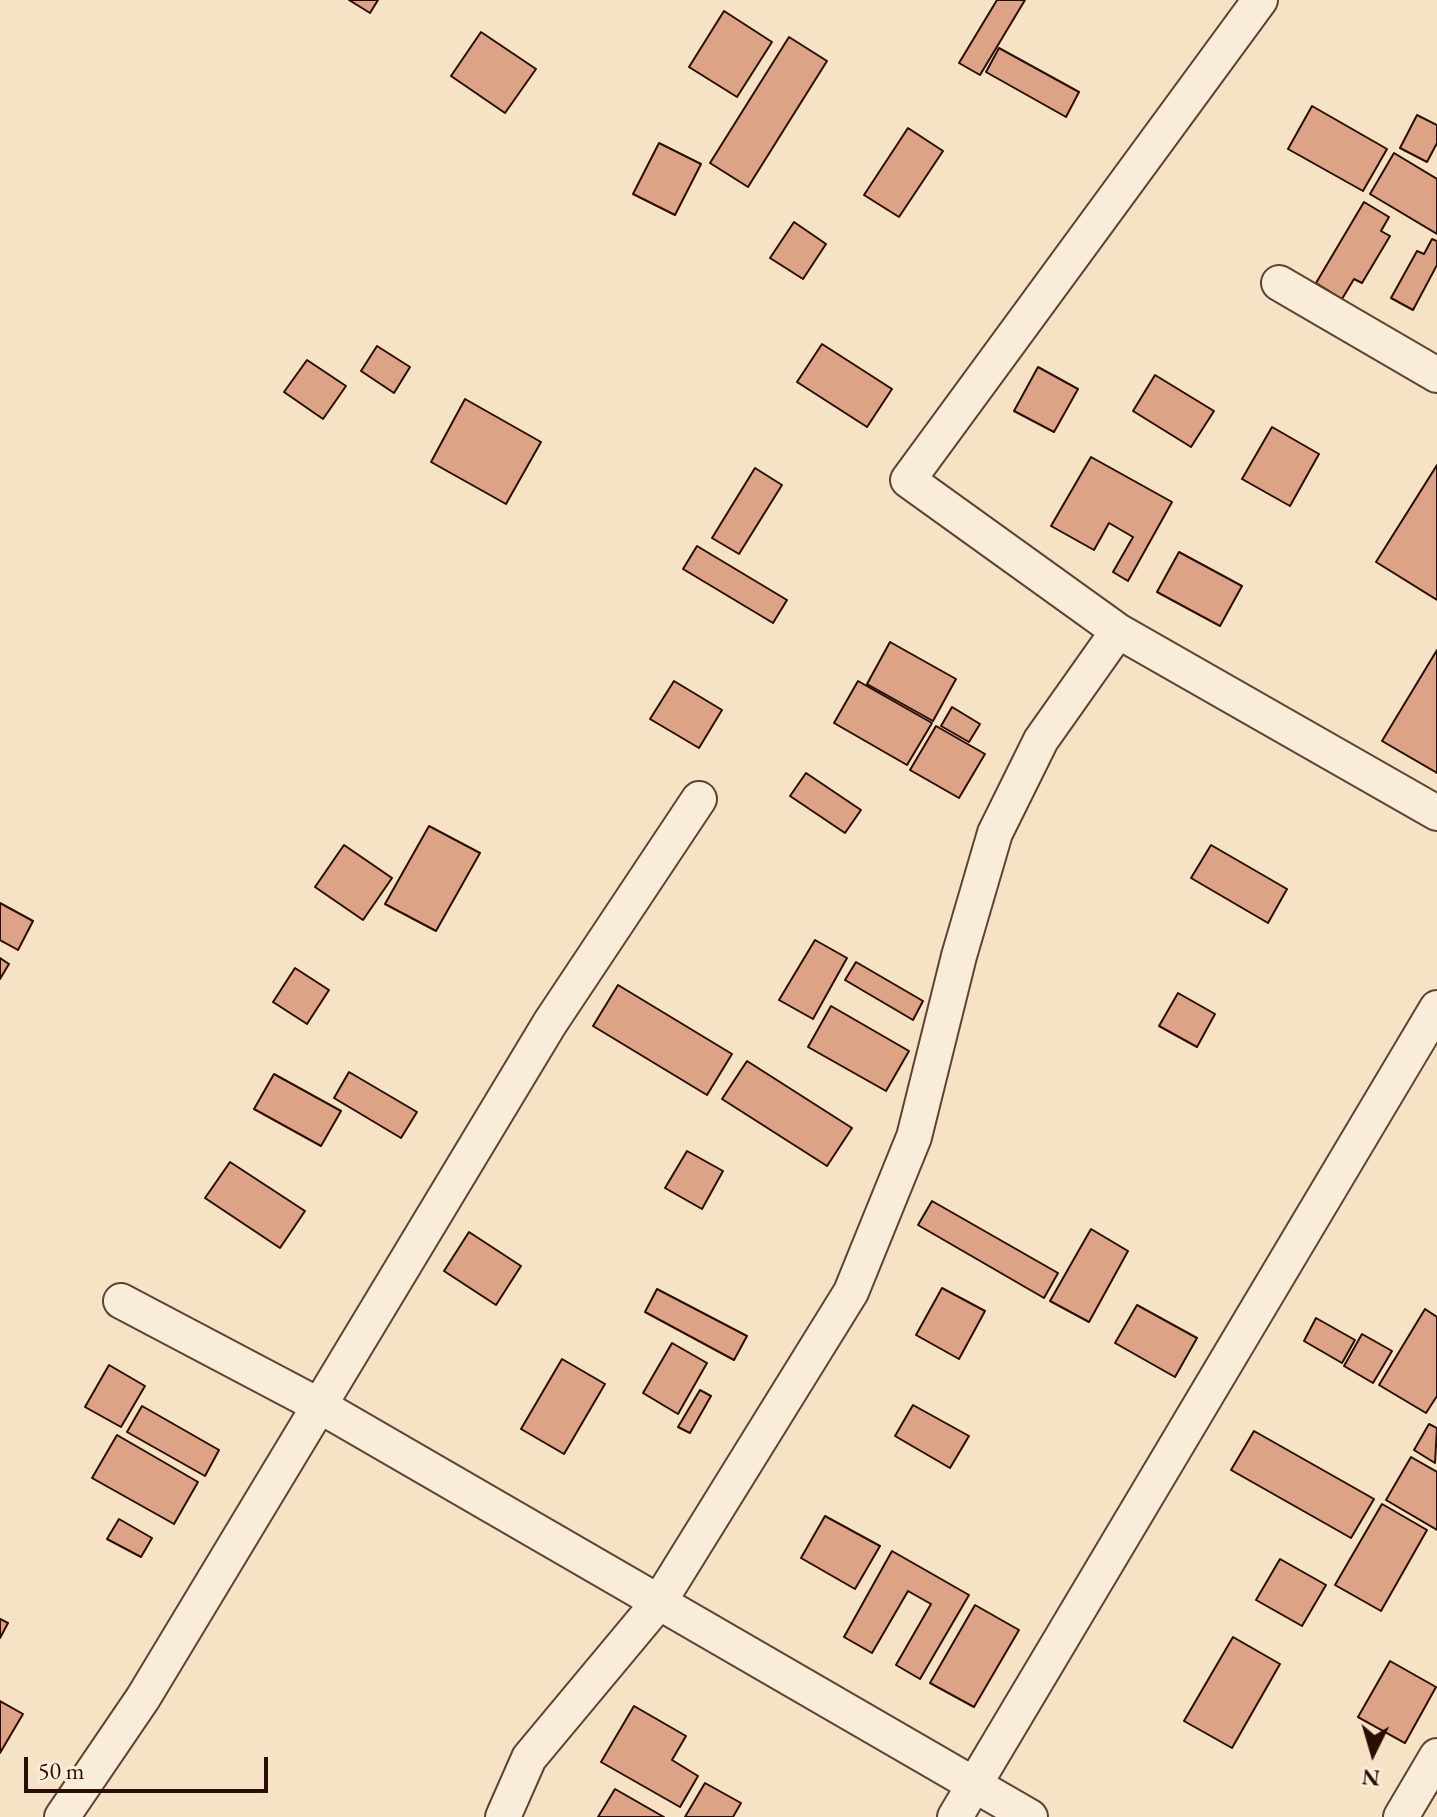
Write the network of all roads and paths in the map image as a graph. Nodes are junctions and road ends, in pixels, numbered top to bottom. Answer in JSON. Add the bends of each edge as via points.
{"nodes":[{"id":1,"x":1260,"y":0,"type":"edge"},
{"id":2,"x":1279,"y":283,"type":"dead end"},
{"id":3,"x":1437,"y":375,"type":"edge"},
{"id":4,"x":1118,"y":631,"type":"junction"},
{"id":5,"x":699,"y":799,"type":"dead end"},
{"id":6,"x":1437,"y":813,"type":"edge"},
{"id":7,"x":1437,"y":1008,"type":"edge"},
{"id":8,"x":121,"y":1301,"type":"dead end"},
{"id":9,"x":320,"y":1406,"type":"junction"},
{"id":10,"x":659,"y":1602,"type":"junction"},
{"id":11,"x":1437,"y":1756,"type":"edge"},
{"id":12,"x":974,"y":1785,"type":"junction"},
{"id":13,"x":62,"y":1817,"type":"edge"},
{"id":14,"x":503,"y":1817,"type":"edge"},
{"id":15,"x":955,"y":1817,"type":"edge"},
{"id":16,"x":1030,"y":1817,"type":"edge"},
{"id":17,"x":1401,"y":1817,"type":"edge"}],
"edges":[{"from":1,"to":4,"type":"street","via":[[908,480]]},
{"from":2,"to":3,"type":"street"},
{"from":4,"to":6,"type":"street"},
{"from":4,"to":10,"type":"street","via":[[1041,740],[995,833],[914,1137],[851,1292]]},
{"from":5,"to":9,"type":"street","via":[[550,1023]]},
{"from":7,"to":12,"type":"street"},
{"from":8,"to":9,"type":"street"},
{"from":9,"to":10,"type":"street"},
{"from":9,"to":13,"type":"street","via":[[143,1698]]},
{"from":10,"to":12,"type":"street"},
{"from":10,"to":14,"type":"street","via":[[529,1758]]},
{"from":11,"to":17,"type":"street"},
{"from":12,"to":15,"type":"street"},
{"from":12,"to":16,"type":"street"}]}
